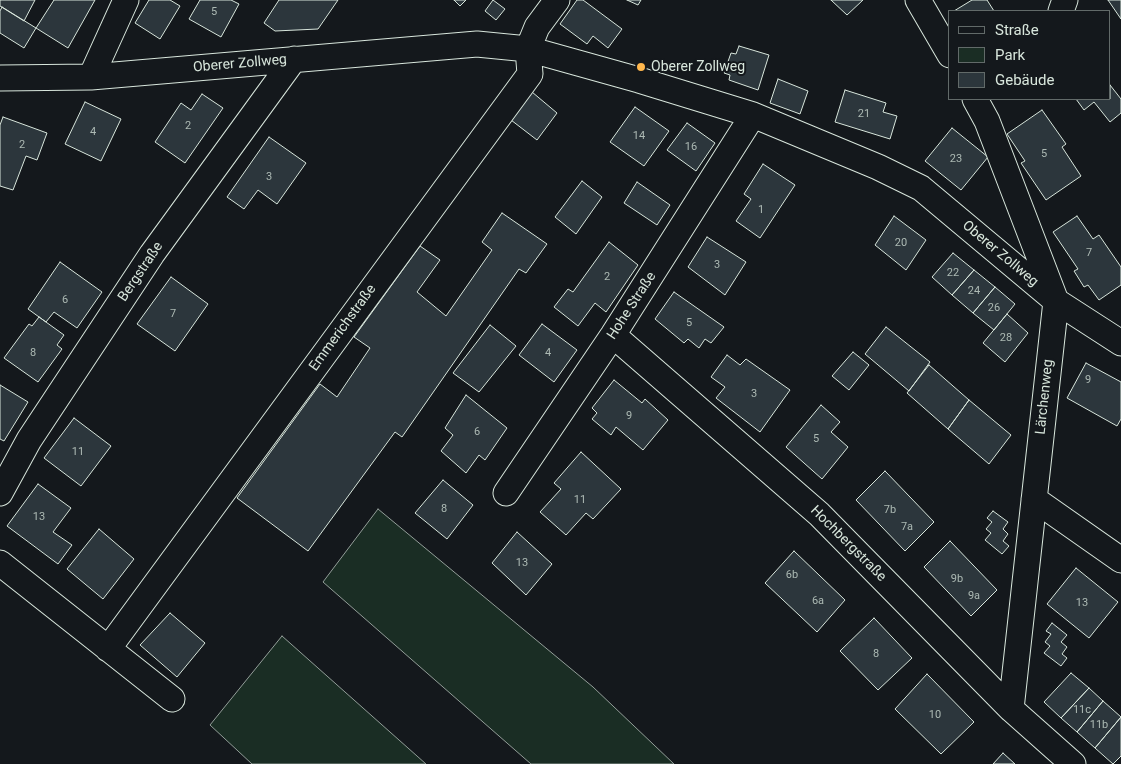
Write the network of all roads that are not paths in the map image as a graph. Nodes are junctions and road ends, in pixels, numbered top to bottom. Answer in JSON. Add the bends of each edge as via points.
{"nodes":[{"id":1,"x":126,"y":0,"type":"edge"},
{"id":2,"x":556,"y":0,"type":"edge"},
{"id":3,"x":918,"y":0,"type":"edge"},
{"id":4,"x":528,"y":49,"type":"junction"},
{"id":5,"x":948,"y":52,"type":"edge"},
{"id":6,"x":294,"y":59,"type":"junction"},
{"id":7,"x":91,"y":77,"type":"junction"},
{"id":8,"x":0,"y":78,"type":"edge"},
{"id":9,"x":976,"y":100,"type":"edge"},
{"id":10,"x":753,"y":115,"type":"junction"},
{"id":11,"x":1056,"y":301,"type":"junction"},
{"id":12,"x":613,"y":335,"type":"junction"},
{"id":13,"x":1121,"y":343,"type":"edge"},
{"id":14,"x":0,"y":493,"type":"edge"},
{"id":15,"x":506,"y":494,"type":"dead end"},
{"id":16,"x":1034,"y":499,"type":"junction"},
{"id":17,"x":1121,"y":560,"type":"edge"},
{"id":18,"x":0,"y":563,"type":"edge"},
{"id":19,"x":108,"y":649,"type":"junction"},
{"id":20,"x":172,"y":699,"type":"dead end"},
{"id":21,"x":1012,"y":709,"type":"junction"},
{"id":22,"x":1073,"y":764,"type":"edge"}],
"edges":[{"from":1,"to":7,"type":"street"},
{"from":2,"to":4,"type":"street","name":"Emmerichstraße","via":[[537,26]]},
{"from":3,"to":5,"type":"street"},
{"from":4,"to":6,"type":"street","name":"Oberer Zollweg","via":[[477,44]]},
{"from":4,"to":10,"type":"street","name":"Oberer Zollweg"},
{"from":4,"to":19,"type":"street","name":"Emmerichstraße","via":[[530,74]]},
{"from":6,"to":7,"type":"street","name":"Oberer Zollweg"},
{"from":6,"to":14,"type":"street","name":"Bergstraße","via":[[152,254],[29,440]]},
{"from":7,"to":8,"type":"street","name":"Oberer Zollweg"},
{"from":9,"to":11,"type":"street","name":"Lärchenweg","via":[[987,121]]},
{"from":10,"to":11,"type":"street","name":"Oberer Zollweg","via":[[878,166],[921,188]]},
{"from":10,"to":12,"type":"street","name":"Hohe Straße"},
{"from":11,"to":13,"type":"street","name":"Oberer Zollweg"},
{"from":11,"to":16,"type":"street","name":"Lärchenweg"},
{"from":12,"to":15,"type":"street","name":"Hohe Straße"},
{"from":12,"to":21,"type":"street","name":"Hochbergstraße","via":[[819,514]]},
{"from":16,"to":17,"type":"street"},
{"from":16,"to":21,"type":"street","name":"Lärchenweg"},
{"from":18,"to":19,"type":"street"},
{"from":19,"to":20,"type":"street"},
{"from":21,"to":22,"type":"street","name":"Hochbergstraße"}]}
